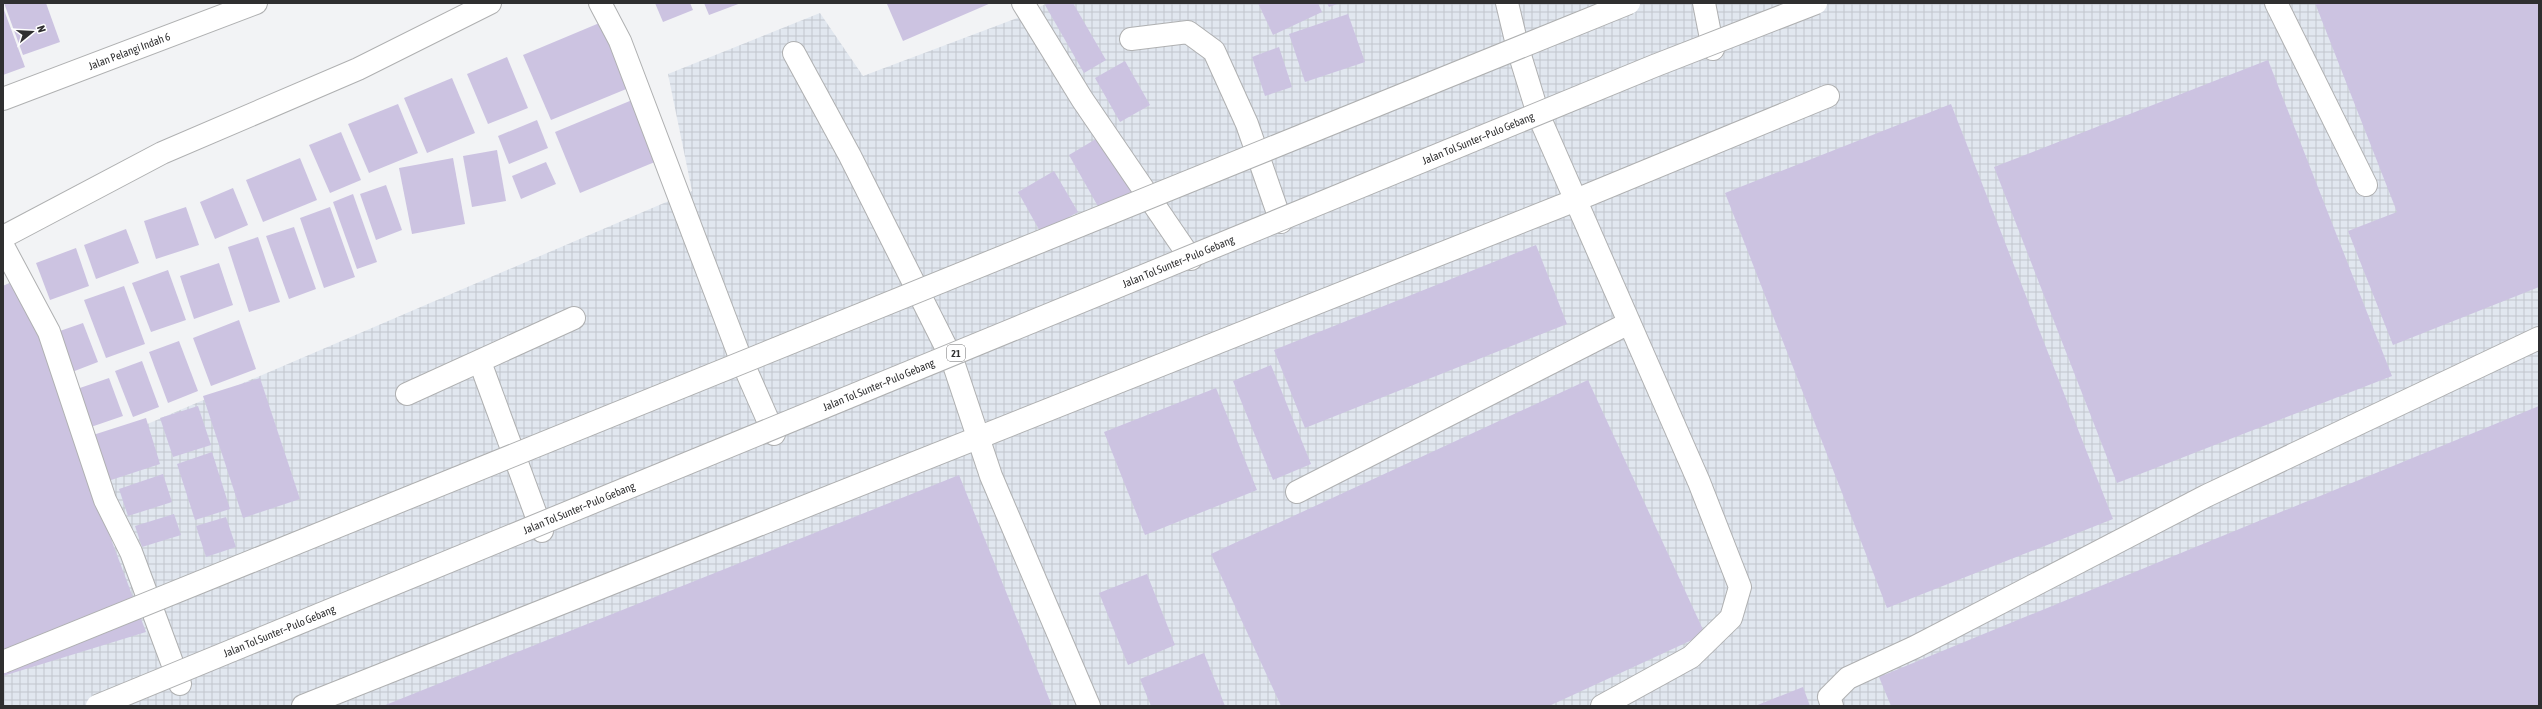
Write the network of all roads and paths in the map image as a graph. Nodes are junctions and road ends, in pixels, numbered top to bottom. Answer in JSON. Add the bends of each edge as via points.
{"nodes":[{"id":1,"x":256,"y":3,"type":"edge"},
{"id":2,"x":490,"y":3,"type":"edge"},
{"id":3,"x":600,"y":3,"type":"edge"},
{"id":4,"x":1023,"y":3,"type":"edge"},
{"id":5,"x":1507,"y":3,"type":"edge"},
{"id":6,"x":1629,"y":3,"type":"edge"},
{"id":7,"x":1704,"y":3,"type":"edge"},
{"id":8,"x":1816,"y":3,"type":"edge"},
{"id":9,"x":2276,"y":3,"type":"edge"},
{"id":10,"x":1131,"y":39,"type":"dead end"},
{"id":11,"x":1712,"y":49,"type":"dead end"},
{"id":12,"x":794,"y":53,"type":"dead end"},
{"id":13,"x":1828,"y":96,"type":"dead end"},
{"id":14,"x":3,"y":99,"type":"edge"},
{"id":15,"x":2366,"y":185,"type":"dead end"},
{"id":16,"x":1576,"y":200,"type":"junction"},
{"id":17,"x":1281,"y":222,"type":"dead end"},
{"id":18,"x":3,"y":237,"type":"edge"},
{"id":19,"x":3,"y":246,"type":"edge"},
{"id":20,"x":1191,"y":259,"type":"dead end"},
{"id":21,"x":574,"y":318,"type":"dead end"},
{"id":22,"x":1630,"y":323,"type":"junction"},
{"id":23,"x":2539,"y":338,"type":"edge"},
{"id":24,"x":480,"y":362,"type":"junction"},
{"id":25,"x":407,"y":394,"type":"dead end"},
{"id":26,"x":774,"y":434,"type":"dead end"},
{"id":27,"x":977,"y":437,"type":"junction"},
{"id":28,"x":1297,"y":492,"type":"dead end"},
{"id":29,"x":542,"y":531,"type":"dead end"},
{"id":30,"x":3,"y":662,"type":"edge"},
{"id":31,"x":180,"y":684,"type":"dead end"},
{"id":32,"x":97,"y":706,"type":"edge"},
{"id":33,"x":303,"y":706,"type":"edge"},
{"id":34,"x":1089,"y":706,"type":"edge"},
{"id":35,"x":1602,"y":706,"type":"edge"},
{"id":36,"x":1832,"y":706,"type":"edge"}],
"edges":[{"from":1,"to":14,"type":"main road","name":"Jalan Pelangi Indah 6"},
{"from":2,"to":18,"type":"main road","via":[[358,69],[162,153]]},
{"from":3,"to":26,"type":"main road","via":[[620,41],[738,352]]},
{"from":4,"to":20,"type":"main road","via":[[1082,99]]},
{"from":5,"to":16,"type":"main road","via":[[1538,114]]},
{"from":6,"to":30,"type":"main road","bridge":true},
{"from":7,"to":11,"type":"main road"},
{"from":8,"to":32,"type":"main road","name":"Jalan Tol Sunter–Pulo Gebang","number":"21","bridge":true,"via":[[1646,69]]},
{"from":9,"to":15,"type":"main road"},
{"from":10,"to":17,"type":"main road","via":[[1188,32],[1214,51],[1246,124]]},
{"from":12,"to":27,"type":"main road","via":[[850,156],[952,359]]},
{"from":13,"to":16,"type":"main road"},
{"from":16,"to":22,"type":"main road"},
{"from":16,"to":27,"type":"main road"},
{"from":19,"to":31,"type":"main road","via":[[49,332],[105,500],[130,552]]},
{"from":21,"to":24,"type":"main road"},
{"from":22,"to":28,"type":"main road"},
{"from":22,"to":35,"type":"main road","via":[[1699,482],[1740,587],[1731,618],[1691,657]]},
{"from":23,"to":36,"type":"main road","via":[[2206,496],[1915,647],[1848,678],[1829,697]]},
{"from":24,"to":25,"type":"main road"},
{"from":24,"to":29,"type":"main road"},
{"from":27,"to":33,"type":"main road"},
{"from":27,"to":34,"type":"main road","via":[[991,476]]}]}
